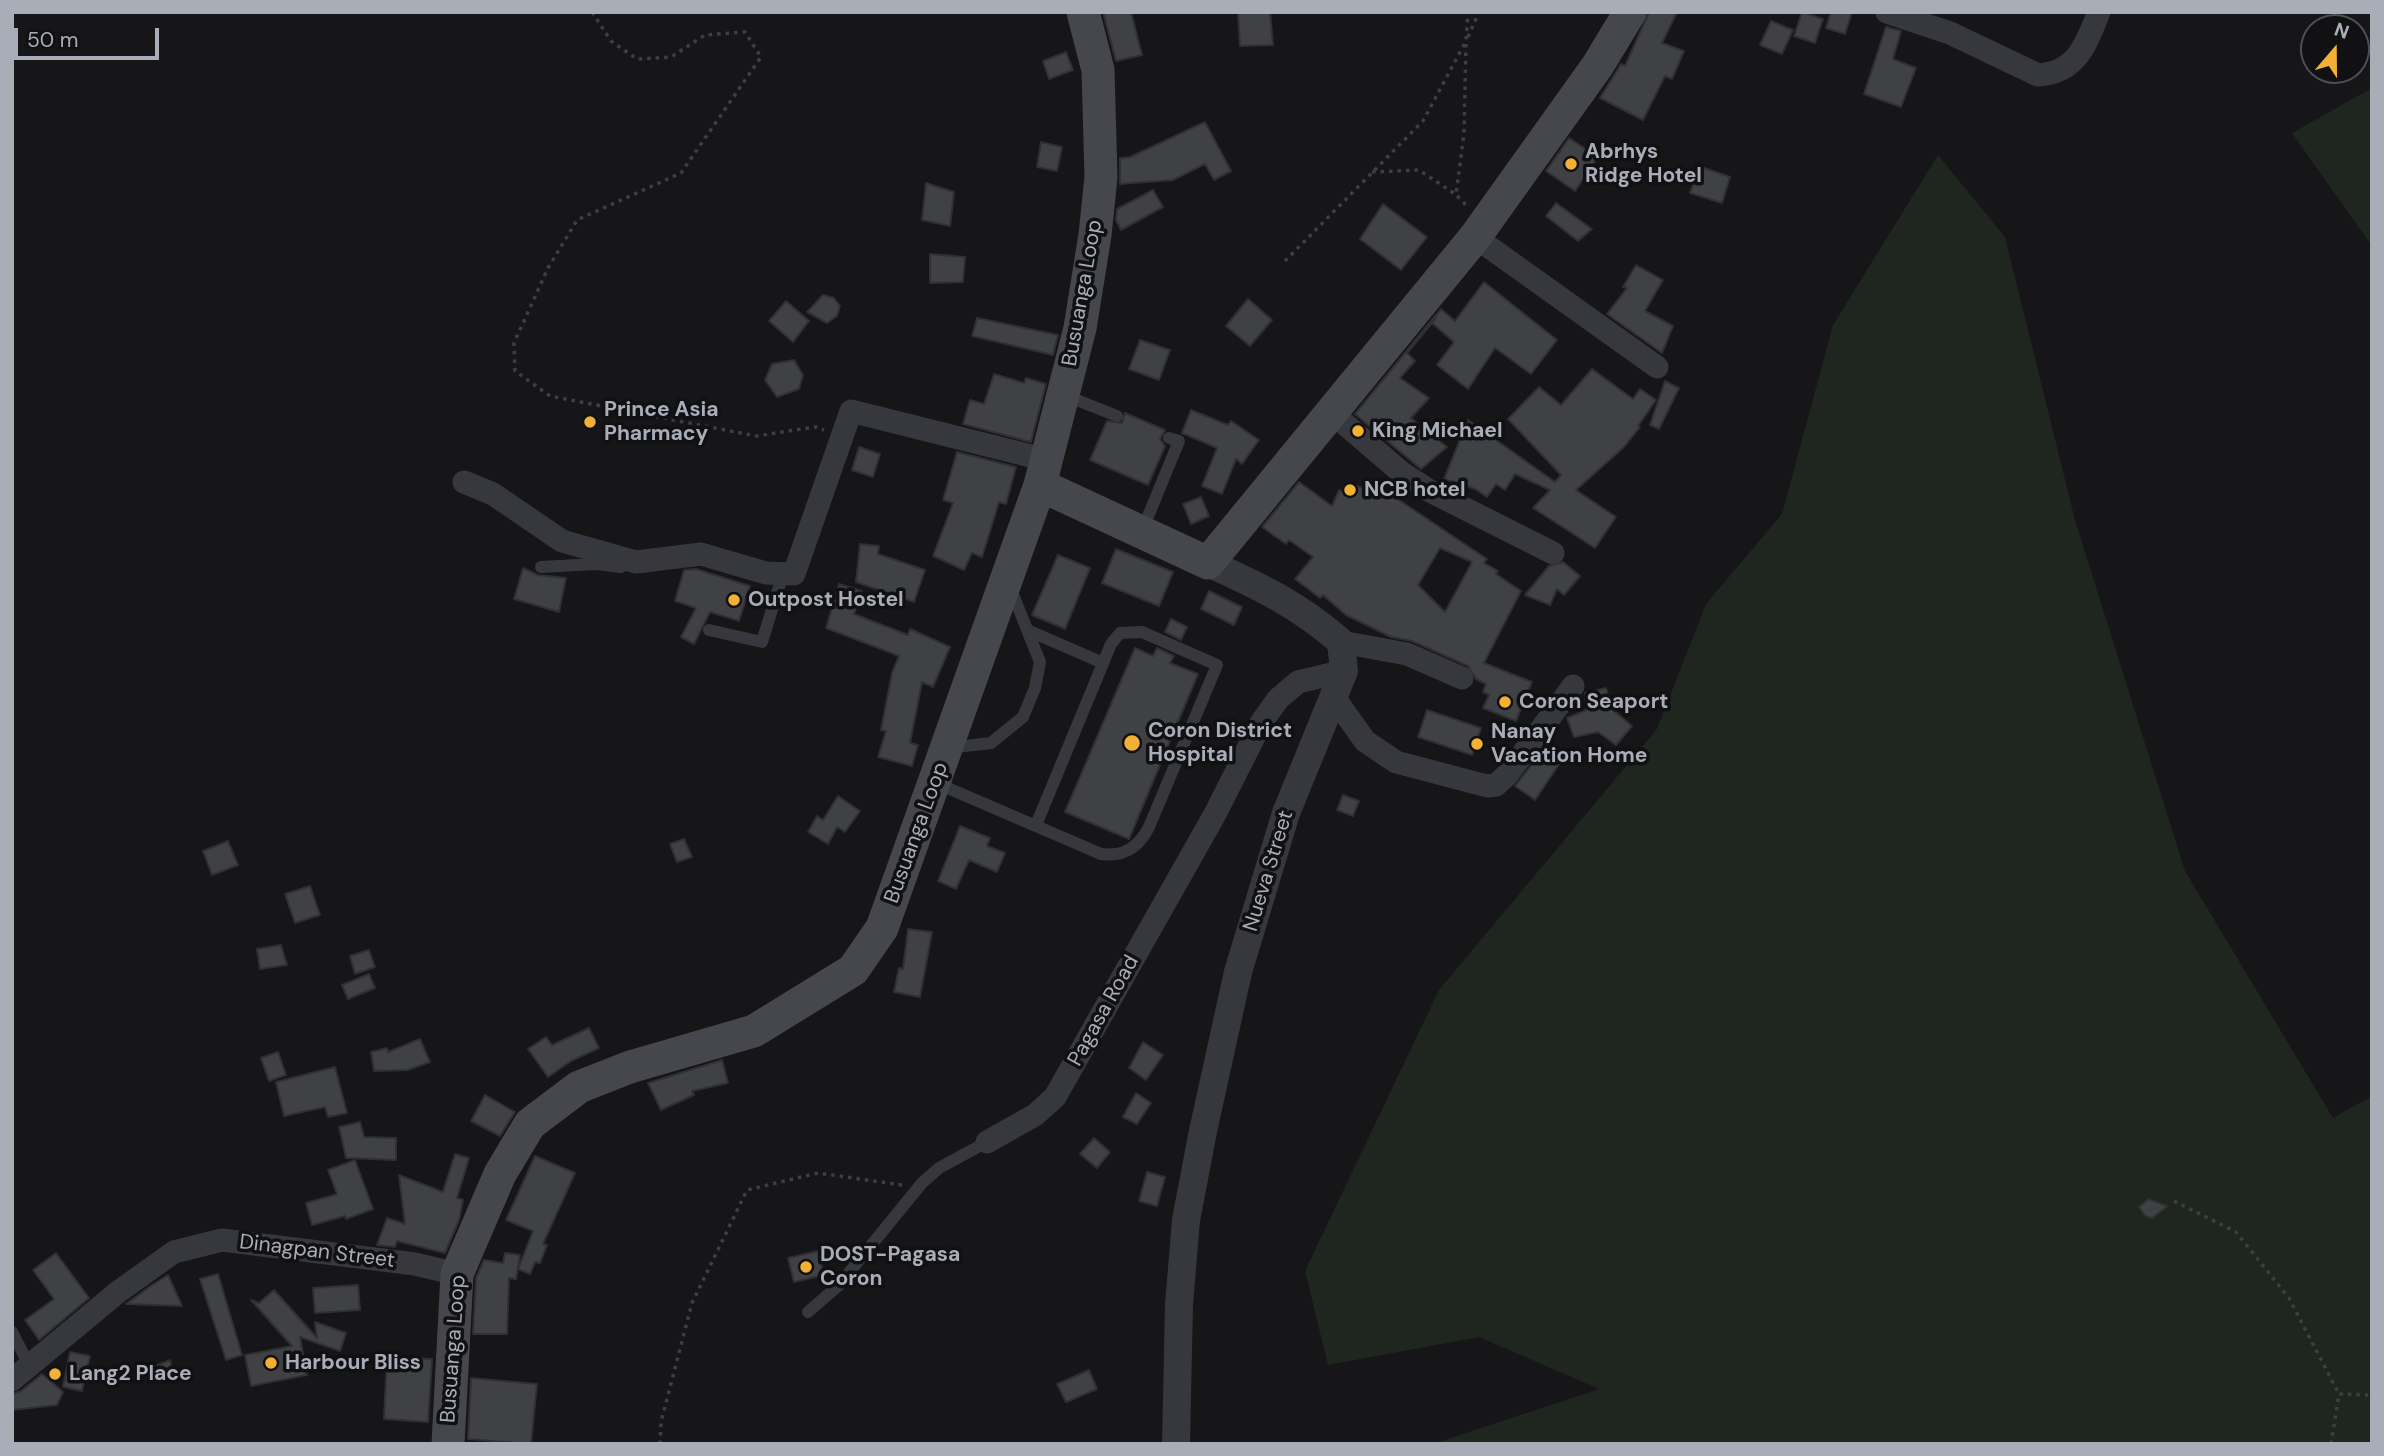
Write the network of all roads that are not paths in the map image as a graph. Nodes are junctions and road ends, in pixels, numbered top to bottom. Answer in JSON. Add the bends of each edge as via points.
{"nodes":[{"id":1,"x":1083,"y":12,"type":"edge"},
{"id":2,"x":1630,"y":12,"type":"edge"},
{"id":3,"x":1887,"y":12,"type":"edge"},
{"id":4,"x":2099,"y":12,"type":"edge"},
{"id":5,"x":1479,"y":230,"type":"junction"},
{"id":6,"x":1657,"y":367,"type":"dead end"},
{"id":7,"x":1064,"y":394,"type":"junction"},
{"id":8,"x":1332,"y":412,"type":"junction"},
{"id":9,"x":1117,"y":416,"type":"dead end"},
{"id":10,"x":1169,"y":438,"type":"dead end"},
{"id":11,"x":1044,"y":473,"type":"junction"},
{"id":12,"x":464,"y":482,"type":"dead end"},
{"id":13,"x":1142,"y":532,"type":"junction"},
{"id":14,"x":1553,"y":553,"type":"dead end"},
{"id":15,"x":636,"y":562,"type":"junction"},
{"id":16,"x":1208,"y":563,"type":"junction"},
{"id":17,"x":541,"y":566,"type":"dead end"},
{"id":18,"x":783,"y":574,"type":"junction"},
{"id":19,"x":1008,"y":582,"type":"junction"},
{"id":20,"x":709,"y":630,"type":"dead end"},
{"id":21,"x":1027,"y":630,"type":"junction"},
{"id":22,"x":1341,"y":642,"type":"junction"},
{"id":23,"x":1103,"y":663,"type":"junction"},
{"id":24,"x":1344,"y":670,"type":"junction"},
{"id":25,"x":1462,"y":678,"type":"dead end"},
{"id":26,"x":1573,"y":686,"type":"dead end"},
{"id":27,"x":1334,"y":696,"type":"junction"},
{"id":28,"x":947,"y":748,"type":"junction"},
{"id":29,"x":936,"y":783,"type":"junction"},
{"id":30,"x":1036,"y":825,"type":"junction"},
{"id":31,"x":987,"y":1142,"type":"joint"},
{"id":32,"x":457,"y":1274,"type":"junction"},
{"id":33,"x":808,"y":1312,"type":"dead end"},
{"id":34,"x":12,"y":1332,"type":"edge"},
{"id":35,"x":21,"y":1373,"type":"edge"},
{"id":36,"x":448,"y":1444,"type":"edge"},
{"id":37,"x":1176,"y":1444,"type":"edge"}],
"edges":[{"from":1,"to":7,"type":"main road","name":"Busuanga Loop","via":[[1098,70],[1101,177],[1080,328]]},
{"from":2,"to":5,"type":"main road","via":[[1598,65]]},
{"from":3,"to":4,"type":"street","via":[[1950,33],[2038,75],[2069,66],[2084,51]]},
{"from":5,"to":6,"type":"street"},
{"from":5,"to":8,"type":"main road"},
{"from":7,"to":9,"type":"lane"},
{"from":7,"to":11,"type":"main road","name":"Busuanga Loop"},
{"from":8,"to":14,"type":"street","via":[[1428,490]]},
{"from":8,"to":16,"type":"main road"},
{"from":10,"to":13,"type":"lane","via":[[1179,442]]},
{"from":11,"to":13,"type":"main road"},
{"from":11,"to":18,"type":"street","via":[[851,411],[794,574]]},
{"from":11,"to":19,"type":"main road","name":"Busuanga Loop"},
{"from":12,"to":15,"type":"street","via":[[493,494],[562,541]]},
{"from":13,"to":16,"type":"main road"},
{"from":15,"to":17,"type":"lane","via":[[625,568]]},
{"from":15,"to":18,"type":"street","via":[[701,554]]},
{"from":16,"to":22,"type":"street","via":[[1279,595]]},
{"from":18,"to":20,"type":"lane","via":[[762,642]]},
{"from":19,"to":21,"type":"lane"},
{"from":19,"to":28,"type":"main road","name":"Busuanga Loop"},
{"from":21,"to":23,"type":"lane"},
{"from":21,"to":28,"type":"lane","via":[[1040,662],[1023,716],[991,743]]},
{"from":22,"to":24,"type":"street","name":"Nueva Street"},
{"from":22,"to":25,"type":"street","via":[[1407,654]]},
{"from":23,"to":30,"type":"lane"},
{"from":23,"to":30,"type":"lane","via":[[1115,638],[1135,630],[1217,665],[1139,844],[1121,853],[1101,854]]},
{"from":24,"to":27,"type":"street","name":"Nueva Street"},
{"from":24,"to":31,"type":"street","name":"Pagasa Road","via":[[1298,682],[1278,699],[1055,1097],[1035,1115]]},
{"from":26,"to":27,"type":"street","via":[[1508,774],[1496,785],[1487,786],[1396,762],[1366,741]]},
{"from":27,"to":37,"type":"street","name":"Nueva Street","via":[[1286,813],[1238,972],[1203,1131],[1186,1220]]},
{"from":28,"to":29,"type":"main road","name":"Busuanga Loop"},
{"from":29,"to":30,"type":"lane"},
{"from":29,"to":32,"type":"main road","name":"Busuanga Loop","via":[[881,928],[853,970],[754,1031],[630,1067],[579,1087],[530,1124],[500,1174]]},
{"from":31,"to":33,"type":"lane","name":"Pagasa Road","via":[[939,1168],[838,1286]]},
{"from":32,"to":35,"type":"street","name":"Dinagpan Street","via":[[415,1264],[222,1240],[174,1252]]},
{"from":32,"to":36,"type":"main road","name":"Busuanga Loop"},
{"from":34,"to":35,"type":"lane"}]}
